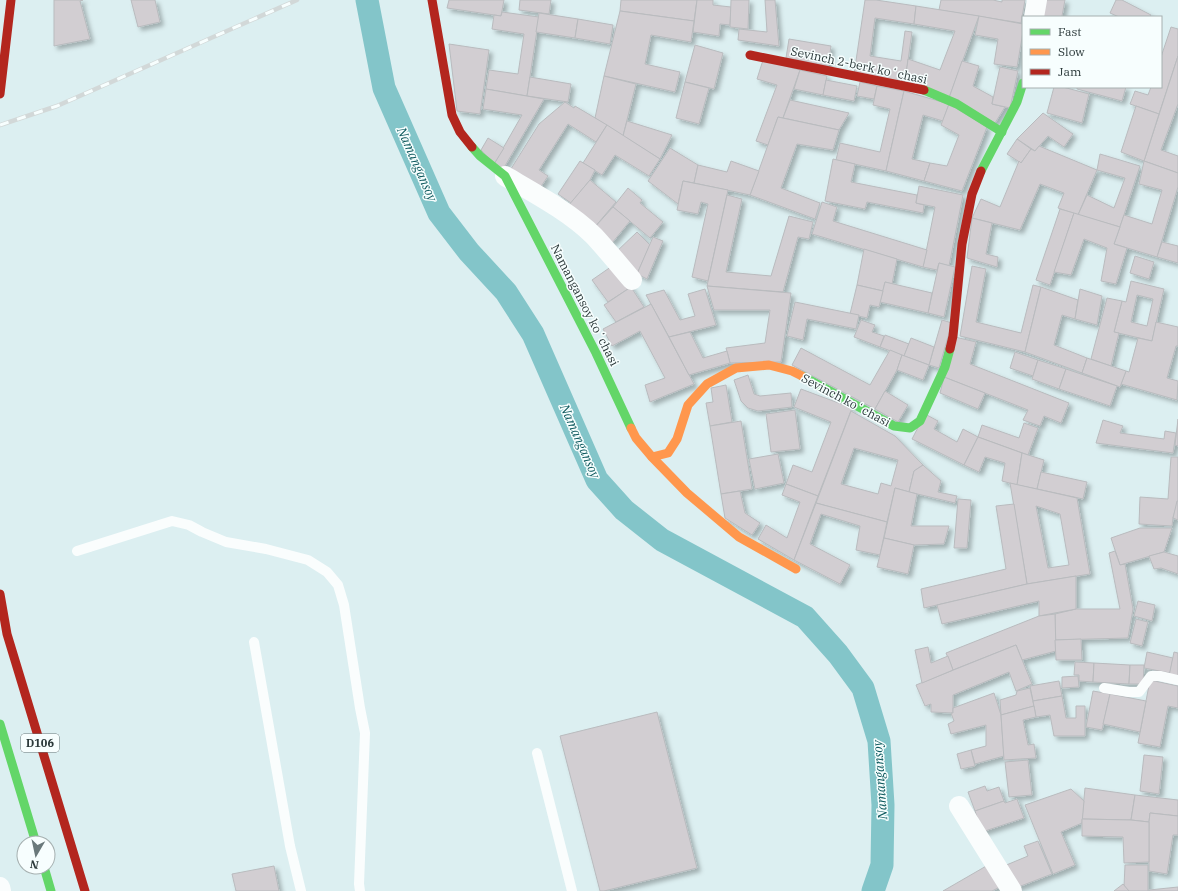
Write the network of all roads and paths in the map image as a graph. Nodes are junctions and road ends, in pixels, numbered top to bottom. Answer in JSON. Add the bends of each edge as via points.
{"nodes":[{"id":1,"x":11,"y":0,"type":"edge"},
{"id":2,"x":432,"y":0,"type":"edge"},
{"id":3,"x":1037,"y":0,"type":"edge"},
{"id":4,"x":1034,"y":16,"type":"edge"},
{"id":5,"x":750,"y":55,"type":"dead end"},
{"id":6,"x":1022,"y":85,"type":"edge"},
{"id":7,"x":0,"y":94,"type":"edge"},
{"id":8,"x":1002,"y":132,"type":"junction"},
{"id":9,"x":505,"y":176,"type":"junction"},
{"id":10,"x":632,"y":280,"type":"dead end"},
{"id":11,"x":652,"y":457,"type":"junction"},
{"id":12,"x":77,"y":551,"type":"dead end"},
{"id":13,"x":796,"y":569,"type":"dead end"},
{"id":14,"x":0,"y":594,"type":"edge"},
{"id":15,"x":254,"y":642,"type":"dead end"},
{"id":16,"x":1178,"y":680,"type":"edge"},
{"id":17,"x":1104,"y":688,"type":"dead end"},
{"id":18,"x":0,"y":724,"type":"edge"},
{"id":19,"x":537,"y":754,"type":"dead end"},
{"id":20,"x":959,"y":806,"type":"dead end"},
{"id":21,"x":34,"y":835,"type":"edge"},
{"id":22,"x":46,"y":875,"type":"edge"},
{"id":23,"x":0,"y":887,"type":"edge"},
{"id":24,"x":2,"y":891,"type":"edge"},
{"id":25,"x":51,"y":891,"type":"edge"},
{"id":26,"x":85,"y":891,"type":"edge"},
{"id":27,"x":301,"y":891,"type":"edge"},
{"id":28,"x":360,"y":891,"type":"edge"},
{"id":29,"x":572,"y":891,"type":"edge"},
{"id":30,"x":1012,"y":891,"type":"edge"}],
"edges":[{"from":1,"to":7,"type":"street"},
{"from":2,"to":9,"type":"street","name":"Namangansoy koʻchasi","via":[[452,115],[460,132],[480,156]]},
{"from":3,"to":4,"type":"street"},
{"from":5,"to":8,"type":"street","name":"Sevinch 2-berk koʻchasi","via":[[924,90],[957,104]]},
{"from":6,"to":8,"type":"street","name":"Sevinch koʻchasi"},
{"from":8,"to":11,"type":"street","name":"Sevinch koʻchasi","via":[[979,174],[972,194],[962,244],[953,336],[945,367],[920,421],[910,428],[894,426],[792,371],[769,365],[736,368],[707,384],[688,405],[677,438],[668,453]]},
{"from":9,"to":10,"type":"street","via":[[574,220],[593,236]]},
{"from":9,"to":11,"type":"street","name":"Namangansoy koʻchasi","via":[[596,353],[636,438]]},
{"from":11,"to":13,"type":"street","name":"Namangansoy koʻchasi","via":[[687,493],[739,537]]},
{"from":12,"to":28,"type":"lane","via":[[172,521],[189,524],[226,542],[308,560],[327,572],[338,585],[344,605],[365,733]]},
{"from":14,"to":26,"type":"street","number":"D106","via":[[7,634]]},
{"from":15,"to":27,"type":"lane","via":[[290,846]]},
{"from":16,"to":17,"type":"lane","via":[[1151,676],[1139,692]]},
{"from":18,"to":21,"type":"street","number":"D106"},
{"from":19,"to":29,"type":"lane"},
{"from":20,"to":30,"type":"street"},
{"from":22,"to":25,"type":"street"},
{"from":23,"to":24,"type":"street"}]}
